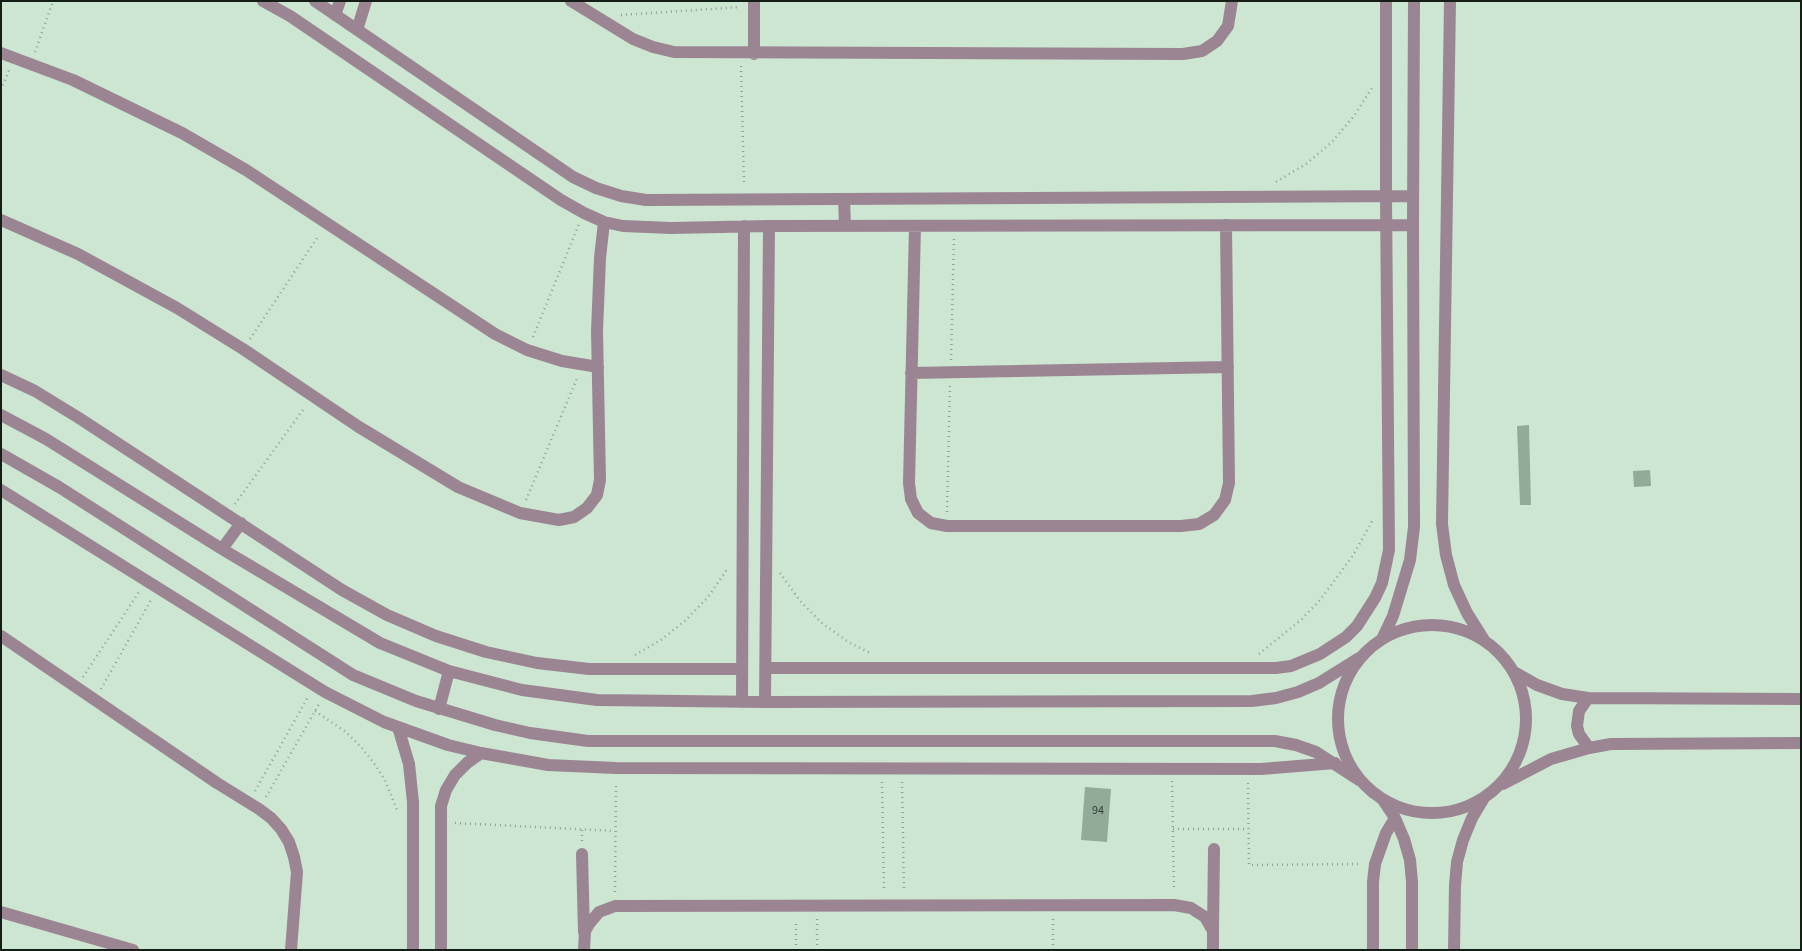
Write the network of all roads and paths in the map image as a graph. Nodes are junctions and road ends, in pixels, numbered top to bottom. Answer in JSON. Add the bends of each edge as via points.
{"nodes":[{"id":1,"x":52,"y":1,"type":"edge"},
{"id":2,"x":263,"y":1,"type":"edge"},
{"id":3,"x":315,"y":1,"type":"edge"},
{"id":4,"x":340,"y":1,"type":"edge"},
{"id":5,"x":366,"y":1,"type":"edge"},
{"id":6,"x":571,"y":1,"type":"edge"},
{"id":7,"x":1232,"y":1,"type":"edge"},
{"id":8,"x":1386,"y":1,"type":"edge"},
{"id":9,"x":1414,"y":1,"type":"edge"},
{"id":10,"x":1450,"y":1,"type":"edge"},
{"id":11,"x":754,"y":4,"type":"edge"},
{"id":12,"x":335,"y":15,"type":"junction"},
{"id":13,"x":597,"y":17,"type":"junction"},
{"id":14,"x":357,"y":30,"type":"junction"},
{"id":15,"x":740,"y":54,"type":"junction"},
{"id":16,"x":754,"y":54,"type":"junction"},
{"id":17,"x":7,"y":55,"type":"edge"},
{"id":18,"x":31,"y":63,"type":"junction"},
{"id":19,"x":1372,"y":88,"type":"dead end"},
{"id":20,"x":1,"y":90,"type":"edge"},
{"id":21,"x":1269,"y":186,"type":"dead end"},
{"id":22,"x":1386,"y":196,"type":"junction"},
{"id":23,"x":1413,"y":196,"type":"junction"},
{"id":24,"x":744,"y":199,"type":"junction"},
{"id":25,"x":844,"y":199,"type":"junction"},
{"id":26,"x":584,"y":213,"type":"junction"},
{"id":27,"x":1,"y":220,"type":"edge"},
{"id":28,"x":604,"y":222,"type":"junction"},
{"id":29,"x":327,"y":224,"type":"junction"},
{"id":30,"x":1226,"y":225,"type":"junction"},
{"id":31,"x":1387,"y":225,"type":"junction"},
{"id":32,"x":1413,"y":225,"type":"junction"},
{"id":33,"x":744,"y":226,"type":"junction"},
{"id":34,"x":769,"y":226,"type":"junction"},
{"id":35,"x":845,"y":226,"type":"junction"},
{"id":36,"x":915,"y":226,"type":"junction"},
{"id":37,"x":243,"y":349,"type":"junction"},
{"id":38,"x":528,"y":350,"type":"junction"},
{"id":39,"x":583,"y":364,"type":"junction"},
{"id":40,"x":598,"y":367,"type":"junction"},
{"id":41,"x":1228,"y":367,"type":"junction"},
{"id":42,"x":911,"y":373,"type":"junction"},
{"id":43,"x":1,"y":375,"type":"edge"},
{"id":44,"x":313,"y":396,"type":"junction"},
{"id":45,"x":1,"y":415,"type":"edge"},
{"id":46,"x":1,"y":454,"type":"edge"},
{"id":47,"x":1,"y":490,"type":"edge"},
{"id":48,"x":1378,"y":510,"type":"dead end"},
{"id":49,"x":520,"y":513,"type":"junction"},
{"id":50,"x":228,"y":515,"type":"junction"},
{"id":51,"x":241,"y":523,"type":"junction"},
{"id":52,"x":222,"y":549,"type":"junction"},
{"id":53,"x":731,"y":564,"type":"dead end"},
{"id":54,"x":777,"y":568,"type":"dead end"},
{"id":55,"x":146,"y":580,"type":"junction"},
{"id":56,"x":158,"y":587,"type":"junction"},
{"id":57,"x":1,"y":636,"type":"edge"},
{"id":58,"x":1383,"y":637,"type":"junction"},
{"id":59,"x":1484,"y":640,"type":"junction"},
{"id":60,"x":872,"y":654,"type":"dead end"},
{"id":61,"x":633,"y":656,"type":"dead end"},
{"id":62,"x":1359,"y":658,"type":"junction"},
{"id":63,"x":742,"y":668,"type":"junction"},
{"id":64,"x":766,"y":668,"type":"junction"},
{"id":65,"x":1238,"y":668,"type":"junction"},
{"id":66,"x":449,"y":671,"type":"junction"},
{"id":67,"x":1514,"y":672,"type":"junction"},
{"id":68,"x":77,"y":687,"type":"junction"},
{"id":69,"x":320,"y":689,"type":"junction"},
{"id":70,"x":1588,"y":698,"type":"junction"},
{"id":71,"x":95,"y":699,"type":"junction"},
{"id":72,"x":1801,"y":699,"type":"edge"},
{"id":73,"x":742,"y":702,"type":"junction"},
{"id":74,"x":765,"y":702,"type":"junction"},
{"id":75,"x":439,"y":709,"type":"junction"},
{"id":76,"x":315,"y":711,"type":"junction"},
{"id":77,"x":398,"y":727,"type":"junction"},
{"id":78,"x":1801,"y":743,"type":"edge"},
{"id":79,"x":1589,"y":748,"type":"junction"},
{"id":80,"x":481,"y":753,"type":"junction"},
{"id":81,"x":1335,"y":763,"type":"junction"},
{"id":82,"x":616,"y":768,"type":"junction"},
{"id":83,"x":882,"y":769,"type":"junction"},
{"id":84,"x":902,"y":769,"type":"junction"},
{"id":85,"x":1172,"y":769,"type":"junction"},
{"id":86,"x":1248,"y":770,"type":"junction"},
{"id":87,"x":1359,"y":780,"type":"junction"},
{"id":88,"x":1497,"y":787,"type":"junction"},
{"id":89,"x":1484,"y":798,"type":"junction"},
{"id":90,"x":1383,"y":800,"type":"junction"},
{"id":91,"x":254,"y":806,"type":"junction"},
{"id":92,"x":1395,"y":818,"type":"junction"},
{"id":93,"x":400,"y":819,"type":"dead end"},
{"id":94,"x":441,"y":822,"type":"junction"},
{"id":95,"x":1173,"y":829,"type":"junction"},
{"id":96,"x":1248,"y":829,"type":"junction"},
{"id":97,"x":615,"y":831,"type":"junction"},
{"id":98,"x":1214,"y":849,"type":"dead end"},
{"id":99,"x":582,"y":854,"type":"dead end"},
{"id":100,"x":1375,"y":864,"type":"junction"},
{"id":101,"x":904,"y":905,"type":"junction"},
{"id":102,"x":1053,"y":905,"type":"junction"},
{"id":103,"x":1174,"y":905,"type":"junction"},
{"id":104,"x":614,"y":906,"type":"junction"},
{"id":105,"x":796,"y":906,"type":"junction"},
{"id":106,"x":817,"y":906,"type":"junction"},
{"id":107,"x":884,"y":906,"type":"junction"},
{"id":108,"x":1,"y":912,"type":"edge"},
{"id":109,"x":1213,"y":931,"type":"junction"},
{"id":110,"x":89,"y":944,"type":"edge"},
{"id":111,"x":584,"y":945,"type":"edge"},
{"id":112,"x":133,"y":950,"type":"edge"},
{"id":113,"x":291,"y":950,"type":"edge"},
{"id":114,"x":413,"y":950,"type":"edge"},
{"id":115,"x":441,"y":950,"type":"edge"},
{"id":116,"x":796,"y":950,"type":"edge"},
{"id":117,"x":817,"y":950,"type":"edge"},
{"id":118,"x":1053,"y":950,"type":"edge"},
{"id":119,"x":1214,"y":950,"type":"edge"},
{"id":120,"x":1373,"y":950,"type":"edge"},
{"id":121,"x":1412,"y":950,"type":"edge"},
{"id":122,"x":1454,"y":950,"type":"edge"}],
"edges":[{"from":1,"to":18,"type":"path"},
{"from":2,"to":26,"type":"street"},
{"from":3,"to":12,"type":"street"},
{"from":4,"to":12,"type":"street"},
{"from":5,"to":14,"type":"street"},
{"from":6,"to":13,"type":"street"},
{"from":7,"to":16,"type":"street","via":[[1228,26],[1217,42],[1202,51],[1183,54]]},
{"from":8,"to":22,"type":"street"},
{"from":9,"to":23,"type":"street"},
{"from":10,"to":59,"type":"street","via":[[1442,524],[1454,585]]},
{"from":11,"to":13,"type":"path"},
{"from":11,"to":16,"type":"street"},
{"from":12,"to":14,"type":"street"},
{"from":13,"to":15,"type":"street","via":[[653,47],[674,52]]},
{"from":14,"to":24,"type":"street","via":[[573,177],[596,188],[646,200]]},
{"from":15,"to":16,"type":"street"},
{"from":15,"to":24,"type":"path"},
{"from":17,"to":18,"type":"street"},
{"from":17,"to":20,"type":"path"},
{"from":18,"to":29,"type":"street","via":[[117,100],[182,133],[246,170]]},
{"from":19,"to":21,"type":"path","via":[[1332,142],[1306,164]]},
{"from":22,"to":23,"type":"street"},
{"from":22,"to":25,"type":"street"},
{"from":22,"to":31,"type":"street"},
{"from":23,"to":32,"type":"street"},
{"from":24,"to":25,"type":"street"},
{"from":25,"to":35,"type":"street"},
{"from":26,"to":28,"type":"street"},
{"from":26,"to":38,"type":"path"},
{"from":27,"to":37,"type":"street","via":[[78,254],[177,308]]},
{"from":28,"to":33,"type":"street","via":[[654,228]]},
{"from":28,"to":40,"type":"street","via":[[598,294]]},
{"from":29,"to":37,"type":"path"},
{"from":29,"to":38,"type":"street","via":[[495,334]]},
{"from":30,"to":31,"type":"street"},
{"from":30,"to":36,"type":"street"},
{"from":30,"to":41,"type":"street"},
{"from":31,"to":32,"type":"street"},
{"from":31,"to":65,"type":"street","via":[[1389,550],[1382,583],[1356,626],[1346,637],[1320,654],[1276,668]]},
{"from":32,"to":58,"type":"street","via":[[1414,527],[1410,560]]},
{"from":33,"to":34,"type":"street"},
{"from":33,"to":63,"type":"street"},
{"from":34,"to":35,"type":"street"},
{"from":34,"to":64,"type":"street"},
{"from":35,"to":36,"type":"street"},
{"from":36,"to":42,"type":"street"},
{"from":37,"to":44,"type":"street"},
{"from":38,"to":39,"type":"street"},
{"from":39,"to":40,"type":"street"},
{"from":39,"to":49,"type":"path"},
{"from":40,"to":49,"type":"street","via":[[600,480],[597,495],[574,517],[559,520]]},
{"from":41,"to":42,"type":"street"},
{"from":41,"to":42,"type":"street","via":[[1229,483],[1225,500],[1214,515],[1199,524],[1181,526],[947,526],[931,522],[918,513],[910,499]]},
{"from":43,"to":50,"type":"street","via":[[79,418]]},
{"from":44,"to":49,"type":"street","via":[[458,487]]},
{"from":44,"to":50,"type":"path"},
{"from":45,"to":52,"type":"street","via":[[46,439]]},
{"from":46,"to":75,"type":"street","via":[[59,487],[353,675]]},
{"from":47,"to":55,"type":"street"},
{"from":48,"to":65,"type":"path","via":[[1352,557],[1320,600],[1282,637]]},
{"from":50,"to":51,"type":"street"},
{"from":51,"to":52,"type":"street"},
{"from":51,"to":63,"type":"street","via":[[342,590],[387,615],[436,636],[486,652],[537,663],[589,669]]},
{"from":52,"to":66,"type":"street","via":[[380,643]]},
{"from":53,"to":61,"type":"path","via":[[708,597],[686,620]]},
{"from":54,"to":60,"type":"path","via":[[800,601],[823,624]]},
{"from":55,"to":56,"type":"street"},
{"from":55,"to":68,"type":"path"},
{"from":56,"to":69,"type":"street"},
{"from":56,"to":71,"type":"path"},
{"from":57,"to":68,"type":"street"},
{"from":58,"to":59,"type":"street","via":[[1423,624],[1465,630]]},
{"from":58,"to":62,"type":"street"},
{"from":59,"to":67,"type":"street","via":[[1496,649]]},
{"from":62,"to":74,"type":"street","via":[[1340,672],[1305,689],[1252,701]]},
{"from":62,"to":87,"type":"street","via":[[1348,673],[1337,710],[1341,747]]},
{"from":63,"to":73,"type":"street"},
{"from":64,"to":65,"type":"street"},
{"from":64,"to":74,"type":"street"},
{"from":66,"to":73,"type":"street","via":[[522,690],[597,700]]},
{"from":66,"to":75,"type":"street"},
{"from":67,"to":70,"type":"street","via":[[1554,691]]},
{"from":67,"to":88,"type":"street","via":[[1526,706],[1525,732],[1518,758]]},
{"from":68,"to":71,"type":"street"},
{"from":69,"to":76,"type":"path"},
{"from":69,"to":77,"type":"street"},
{"from":69,"to":91,"type":"path"},
{"from":70,"to":72,"type":"street"},
{"from":70,"to":79,"type":"street","via":[[1579,711],[1577,726]]},
{"from":71,"to":91,"type":"street"},
{"from":73,"to":74,"type":"street"},
{"from":75,"to":81,"type":"street","via":[[530,733],[588,741],[1267,740],[1296,745]]},
{"from":76,"to":91,"type":"path"},
{"from":76,"to":93,"type":"path","via":[[346,732],[374,763],[391,793]]},
{"from":77,"to":80,"type":"street"},
{"from":77,"to":114,"type":"street","via":[[412,783]]},
{"from":78,"to":79,"type":"street","via":[[1611,744]]},
{"from":79,"to":88,"type":"street","via":[[1551,759]]},
{"from":80,"to":82,"type":"street","via":[[548,765]]},
{"from":80,"to":94,"type":"street","via":[[455,775],[446,790]]},
{"from":81,"to":86,"type":"street"},
{"from":81,"to":87,"type":"street"},
{"from":82,"to":83,"type":"street"},
{"from":82,"to":97,"type":"path"},
{"from":83,"to":84,"type":"street"},
{"from":83,"to":107,"type":"path"},
{"from":84,"to":85,"type":"street"},
{"from":84,"to":101,"type":"path"},
{"from":85,"to":86,"type":"street"},
{"from":85,"to":95,"type":"path"},
{"from":86,"to":96,"type":"path"},
{"from":87,"to":90,"type":"street"},
{"from":88,"to":89,"type":"street"},
{"from":89,"to":90,"type":"street","via":[[1468,806],[1434,813],[1416,812]]},
{"from":89,"to":122,"type":"street","via":[[1469,825],[1457,862]]},
{"from":90,"to":92,"type":"street"},
{"from":91,"to":113,"type":"street","via":[[281,830],[294,857],[297,887]]},
{"from":92,"to":100,"type":"street"},
{"from":92,"to":121,"type":"street","via":[[1410,860]]},
{"from":94,"to":97,"type":"path"},
{"from":94,"to":115,"type":"street"},
{"from":95,"to":96,"type":"path"},
{"from":95,"to":103,"type":"path"},
{"from":96,"to":100,"type":"path","via":[[1249,865]]},
{"from":97,"to":104,"type":"path"},
{"from":98,"to":109,"type":"street"},
{"from":99,"to":111,"type":"street"},
{"from":100,"to":120,"type":"street"},
{"from":101,"to":102,"type":"street"},
{"from":101,"to":107,"type":"street"},
{"from":102,"to":103,"type":"street"},
{"from":102,"to":118,"type":"path"},
{"from":103,"to":109,"type":"street","via":[[1198,912]]},
{"from":104,"to":105,"type":"street"},
{"from":104,"to":111,"type":"street","via":[[593,917],[585,931]]},
{"from":105,"to":106,"type":"street"},
{"from":105,"to":116,"type":"path"},
{"from":106,"to":107,"type":"street"},
{"from":106,"to":117,"type":"path"},
{"from":108,"to":110,"type":"street"},
{"from":109,"to":119,"type":"street"},
{"from":110,"to":112,"type":"street"}]}
